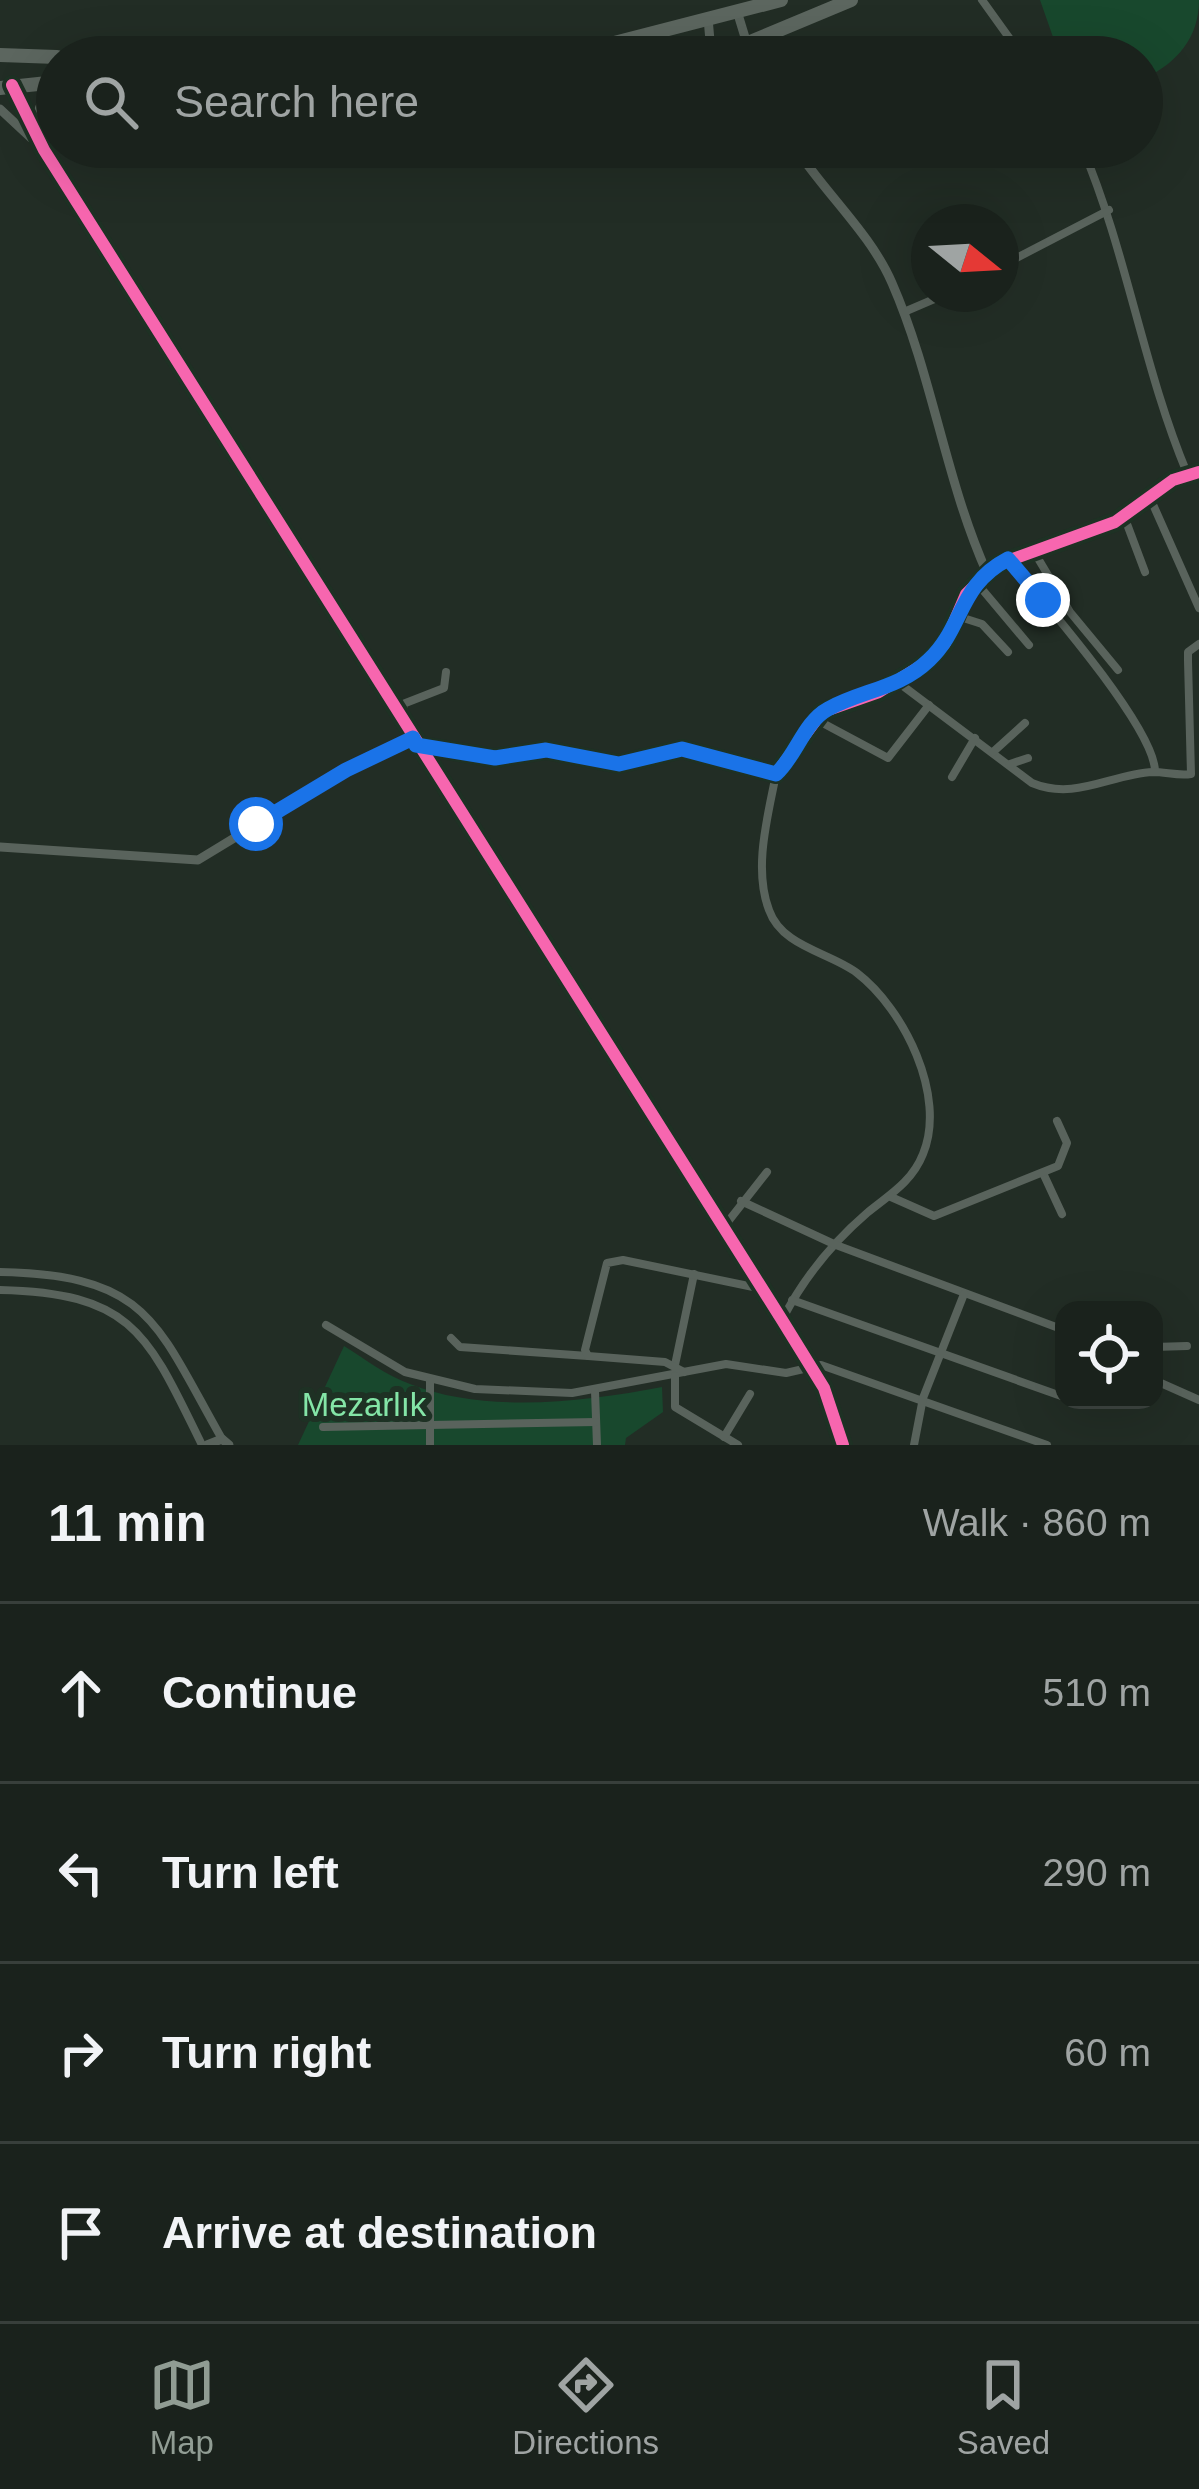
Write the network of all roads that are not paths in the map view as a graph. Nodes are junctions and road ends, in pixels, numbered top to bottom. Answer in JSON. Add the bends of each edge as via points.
{"nodes":[{"id":1,"x":781,"y":0,"type":"edge"},
{"id":2,"x":851,"y":0,"type":"edge"},
{"id":3,"x":982,"y":0,"type":"edge"},
{"id":4,"x":737,"y":11,"type":"junction"},
{"id":5,"x":708,"y":18,"type":"junction"},
{"id":6,"x":640,"y":36,"type":"edge"},
{"id":7,"x":710,"y":36,"type":"edge"},
{"id":8,"x":745,"y":36,"type":"edge"},
{"id":9,"x":778,"y":36,"type":"edge"},
{"id":10,"x":1008,"y":36,"type":"edge"},
{"id":11,"x":0,"y":46,"type":"edge"},
{"id":12,"x":6,"y":56,"type":"edge"},
{"id":13,"x":36,"y":57,"type":"edge"},
{"id":14,"x":36,"y":86,"type":"edge"},
{"id":15,"x":6,"y":87,"type":"edge"},
{"id":16,"x":0,"y":109,"type":"edge"},
{"id":17,"x":36,"y":137,"type":"edge"},
{"id":18,"x":36,"y":143,"type":"edge"},
{"id":19,"x":55,"y":168,"type":"edge"},
{"id":20,"x":810,"y":168,"type":"edge"},
{"id":21,"x":1091,"y":168,"type":"edge"},
{"id":22,"x":1109,"y":210,"type":"junction"},
{"id":23,"x":1019,"y":257,"type":"edge"},
{"id":24,"x":911,"y":309,"type":"edge"},
{"id":25,"x":904,"y":312,"type":"junction"},
{"id":26,"x":1193,"y":472,"type":"edge"},
{"id":27,"x":1151,"y":500,"type":"junction"},
{"id":28,"x":1124,"y":516,"type":"junction"},
{"id":29,"x":1033,"y":549,"type":"junction"},
{"id":30,"x":1008,"y":559,"type":"junction"},
{"id":31,"x":1145,"y":572,"type":"dead end"},
{"id":32,"x":987,"y":573,"type":"junction"},
{"id":33,"x":976,"y":582,"type":"junction"},
{"id":34,"x":1199,"y":608,"type":"edge"},
{"id":35,"x":956,"y":616,"type":"junction"},
{"id":36,"x":1199,"y":644,"type":"edge"},
{"id":37,"x":1029,"y":645,"type":"dead end"},
{"id":38,"x":1008,"y":652,"type":"dead end"},
{"id":39,"x":1118,"y":670,"type":"dead end"},
{"id":40,"x":446,"y":672,"type":"dead end"},
{"id":41,"x":898,"y":683,"type":"junction"},
{"id":42,"x":929,"y":705,"type":"junction"},
{"id":43,"x":817,"y":720,"type":"junction"},
{"id":44,"x":1025,"y":723,"type":"dead end"},
{"id":45,"x":406,"y":725,"type":"junction"},
{"id":46,"x":975,"y":738,"type":"junction"},
{"id":47,"x":415,"y":741,"type":"junction"},
{"id":48,"x":993,"y":752,"type":"junction"},
{"id":49,"x":1028,"y":758,"type":"dead end"},
{"id":50,"x":1010,"y":764,"type":"junction"},
{"id":51,"x":1155,"y":772,"type":"junction"},
{"id":52,"x":776,"y":774,"type":"junction"},
{"id":53,"x":952,"y":777,"type":"dead end"},
{"id":54,"x":0,"y":847,"type":"edge"},
{"id":55,"x":1057,"y":1121,"type":"dead end"},
{"id":56,"x":766,"y":1172,"type":"dead end"},
{"id":57,"x":1043,"y":1173,"type":"junction"},
{"id":58,"x":891,"y":1197,"type":"junction"},
{"id":59,"x":741,"y":1201,"type":"junction"},
{"id":60,"x":1062,"y":1214,"type":"dead end"},
{"id":61,"x":723,"y":1228,"type":"junction"},
{"id":62,"x":836,"y":1245,"type":"junction"},
{"id":63,"x":0,"y":1272,"type":"edge"},
{"id":64,"x":694,"y":1274,"type":"junction"},
{"id":65,"x":758,"y":1288,"type":"junction"},
{"id":66,"x":0,"y":1291,"type":"edge"},
{"id":67,"x":964,"y":1294,"type":"junction"},
{"id":68,"x":792,"y":1300,"type":"junction"},
{"id":69,"x":782,"y":1320,"type":"junction"},
{"id":70,"x":326,"y":1325,"type":"dead end"},
{"id":71,"x":1055,"y":1327,"type":"edge"},
{"id":72,"x":451,"y":1338,"type":"dead end"},
{"id":73,"x":1187,"y":1346,"type":"dead end"},
{"id":74,"x":1163,"y":1347,"type":"edge"},
{"id":75,"x":939,"y":1352,"type":"junction"},
{"id":76,"x":588,"y":1356,"type":"junction"},
{"id":77,"x":809,"y":1366,"type":"junction"},
{"id":78,"x":678,"y":1371,"type":"junction"},
{"id":79,"x":430,"y":1382,"type":"junction"},
{"id":80,"x":1163,"y":1384,"type":"edge"},
{"id":81,"x":595,"y":1391,"type":"junction"},
{"id":82,"x":1055,"y":1393,"type":"edge"},
{"id":83,"x":750,"y":1394,"type":"dead end"},
{"id":84,"x":922,"y":1399,"type":"junction"},
{"id":85,"x":1199,"y":1400,"type":"edge"},
{"id":86,"x":596,"y":1422,"type":"junction"},
{"id":87,"x":431,"y":1426,"type":"junction"},
{"id":88,"x":323,"y":1427,"type":"dead end"},
{"id":89,"x":724,"y":1436,"type":"junction"},
{"id":90,"x":225,"y":1442,"type":"edge"},
{"id":91,"x":204,"y":1445,"type":"edge"},
{"id":92,"x":430,"y":1445,"type":"edge"},
{"id":93,"x":597,"y":1445,"type":"edge"},
{"id":94,"x":738,"y":1445,"type":"edge"},
{"id":95,"x":843,"y":1445,"type":"edge"},
{"id":96,"x":914,"y":1445,"type":"edge"},
{"id":97,"x":1047,"y":1445,"type":"edge"}],
"edges":[{"from":1,"to":4,"type":"highway"},
{"from":2,"to":9,"type":"highway"},
{"from":3,"to":10,"type":"street"},
{"from":4,"to":5,"type":"highway"},
{"from":4,"to":8,"type":"street"},
{"from":5,"to":6,"type":"highway"},
{"from":5,"to":7,"type":"street"},
{"from":11,"to":12,"type":"street"},
{"from":12,"to":13,"type":"highway"},
{"from":12,"to":15,"type":"highway"},
{"from":14,"to":15,"type":"highway"},
{"from":15,"to":17,"type":"street"},
{"from":16,"to":18,"type":"street"},
{"from":19,"to":45,"type":"street"},
{"from":20,"to":25,"type":"street","via":[[890,276]]},
{"from":21,"to":22,"type":"street"},
{"from":22,"to":23,"type":"street"},
{"from":22,"to":26,"type":"street","via":[[1171,435]]},
{"from":24,"to":25,"type":"street"},
{"from":25,"to":32,"type":"street","via":[[958,510]]},
{"from":26,"to":27,"type":"street"},
{"from":27,"to":28,"type":"street"},
{"from":27,"to":34,"type":"street"},
{"from":28,"to":29,"type":"street"},
{"from":28,"to":31,"type":"street"},
{"from":29,"to":30,"type":"street"},
{"from":29,"to":39,"type":"street"},
{"from":30,"to":32,"type":"street"},
{"from":30,"to":51,"type":"street","via":[[1153,748]]},
{"from":32,"to":33,"type":"street"},
{"from":33,"to":35,"type":"street"},
{"from":33,"to":37,"type":"street"},
{"from":35,"to":38,"type":"street","via":[[982,623]]},
{"from":35,"to":41,"type":"street","via":[[945,643]]},
{"from":36,"to":51,"type":"street","via":[[1188,652],[1194,769],[1186,776]]},
{"from":40,"to":45,"type":"street","via":[[444,688],[403,704]]},
{"from":41,"to":42,"type":"street"},
{"from":41,"to":43,"type":"street","via":[[833,706]]},
{"from":42,"to":43,"type":"street","via":[[888,758]]},
{"from":42,"to":46,"type":"street"},
{"from":43,"to":52,"type":"street"},
{"from":44,"to":48,"type":"street"},
{"from":45,"to":47,"type":"street"},
{"from":46,"to":48,"type":"street"},
{"from":46,"to":53,"type":"street"},
{"from":47,"to":52,"type":"street","via":[[495,758],[546,750],[619,764],[682,749]]},
{"from":47,"to":54,"type":"street","via":[[346,770],[198,860]]},
{"from":47,"to":61,"type":"street"},
{"from":48,"to":50,"type":"street"},
{"from":49,"to":50,"type":"street"},
{"from":50,"to":51,"type":"street","via":[[1045,788],[1093,788]]},
{"from":52,"to":58,"type":"street","via":[[762,858],[769,911],[797,942],[856,973],[904,1032],[921,1068],[929,1131],[923,1155]]},
{"from":55,"to":57,"type":"street","via":[[1067,1154]]},
{"from":56,"to":59,"type":"street"},
{"from":57,"to":58,"type":"street","via":[[934,1216]]},
{"from":57,"to":60,"type":"street"},
{"from":58,"to":62,"type":"street"},
{"from":59,"to":61,"type":"street"},
{"from":59,"to":62,"type":"street"},
{"from":61,"to":65,"type":"street"},
{"from":62,"to":67,"type":"street"},
{"from":62,"to":68,"type":"street"},
{"from":63,"to":90,"type":"street","via":[[64,1275],[147,1312]]},
{"from":64,"to":65,"type":"street"},
{"from":64,"to":76,"type":"street","via":[[607,1263]]},
{"from":64,"to":78,"type":"street"},
{"from":65,"to":69,"type":"street"},
{"from":66,"to":91,"type":"street","via":[[61,1293],[135,1326]]},
{"from":67,"to":71,"type":"street"},
{"from":67,"to":75,"type":"street"},
{"from":68,"to":69,"type":"street"},
{"from":68,"to":75,"type":"street"},
{"from":69,"to":77,"type":"street"},
{"from":70,"to":79,"type":"street"},
{"from":72,"to":76,"type":"street","via":[[460,1347]]},
{"from":73,"to":74,"type":"street"},
{"from":75,"to":82,"type":"street"},
{"from":75,"to":84,"type":"street"},
{"from":76,"to":78,"type":"street"},
{"from":77,"to":78,"type":"street","via":[[786,1373],[726,1364]]},
{"from":77,"to":84,"type":"street"},
{"from":77,"to":95,"type":"street"},
{"from":78,"to":81,"type":"street"},
{"from":78,"to":89,"type":"street","via":[[674,1407]]},
{"from":79,"to":81,"type":"street"},
{"from":79,"to":87,"type":"street"},
{"from":80,"to":85,"type":"street"},
{"from":81,"to":86,"type":"street"},
{"from":83,"to":89,"type":"street"},
{"from":84,"to":96,"type":"street"},
{"from":84,"to":97,"type":"street"},
{"from":86,"to":87,"type":"street"},
{"from":86,"to":93,"type":"street"},
{"from":87,"to":88,"type":"street"},
{"from":87,"to":92,"type":"street"},
{"from":89,"to":94,"type":"street"},
{"from":90,"to":91,"type":"street"}]}
